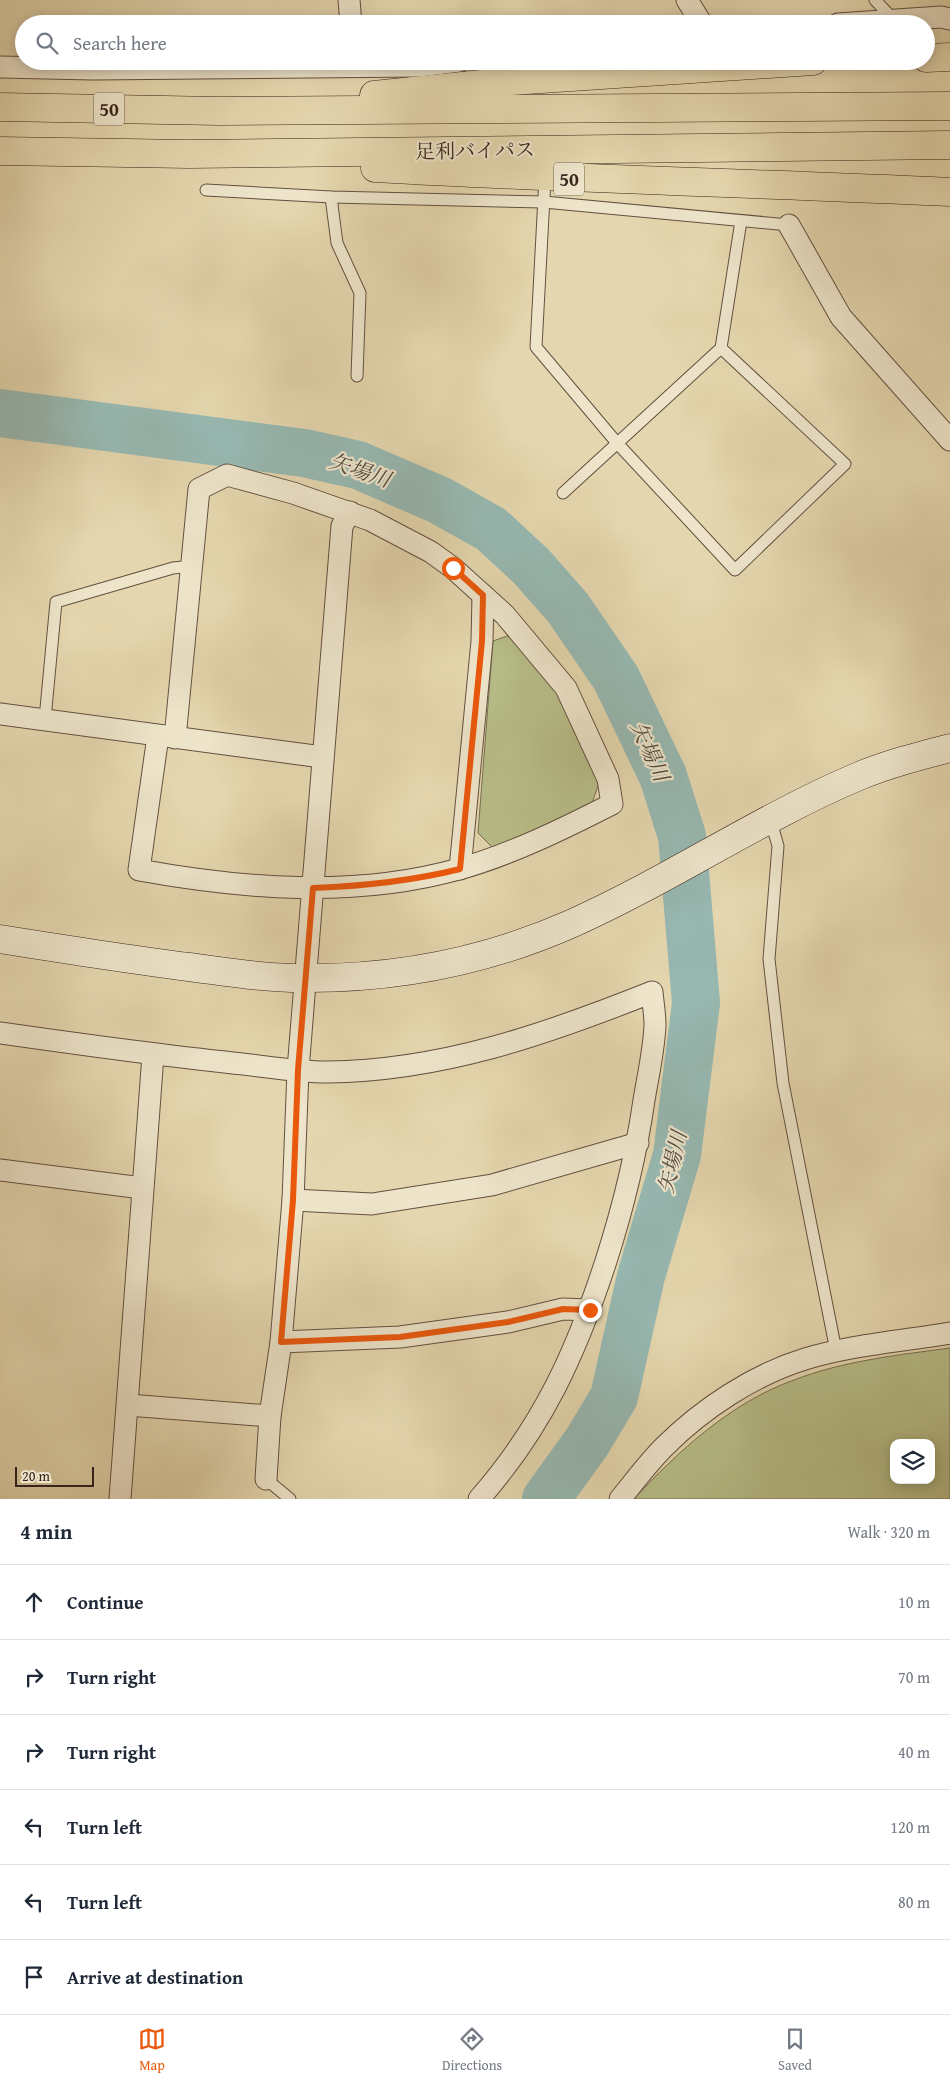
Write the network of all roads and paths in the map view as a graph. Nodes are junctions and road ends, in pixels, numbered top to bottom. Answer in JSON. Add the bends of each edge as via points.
{"nodes":[{"id":1,"x":349,"y":0,"type":"edge"},
{"id":2,"x":687,"y":0,"type":"edge"},
{"id":3,"x":875,"y":0,"type":"edge"},
{"id":4,"x":350,"y":15,"type":"edge"},
{"id":5,"x":696,"y":15,"type":"edge"},
{"id":6,"x":889,"y":15,"type":"edge"},
{"id":7,"x":935,"y":17,"type":"edge"},
{"id":8,"x":950,"y":19,"type":"edge"},
{"id":9,"x":950,"y":57,"type":"edge"},
{"id":10,"x":935,"y":58,"type":"edge"},
{"id":11,"x":0,"y":67,"type":"edge"},
{"id":12,"x":15,"y":67,"type":"edge"},
{"id":13,"x":677,"y":70,"type":"edge"},
{"id":14,"x":0,"y":106,"type":"edge"},
{"id":15,"x":950,"y":106,"type":"edge"},
{"id":16,"x":219,"y":111,"type":"junction"},
{"id":17,"x":950,"y":145,"type":"edge"},
{"id":18,"x":0,"y":151,"type":"edge"},
{"id":19,"x":189,"y":154,"type":"junction"},
{"id":20,"x":206,"y":190,"type":"dead end"},
{"id":21,"x":544,"y":190,"type":"junction"},
{"id":22,"x":950,"y":192,"type":"edge"},
{"id":23,"x":331,"y":197,"type":"junction"},
{"id":24,"x":741,"y":220,"type":"junction"},
{"id":25,"x":789,"y":225,"type":"joint"},
{"id":26,"x":721,"y":348,"type":"junction"},
{"id":27,"x":357,"y":376,"type":"dead end"},
{"id":28,"x":950,"y":440,"type":"edge"},
{"id":29,"x":617,"y":443,"type":"junction"},
{"id":30,"x":563,"y":492,"type":"dead end"},
{"id":31,"x":350,"y":512,"type":"junction"},
{"id":32,"x":192,"y":566,"type":"junction"},
{"id":33,"x":483,"y":595,"type":"junction"},
{"id":34,"x":0,"y":714,"type":"edge"},
{"id":35,"x":45,"y":719,"type":"junction"},
{"id":36,"x":167,"y":737,"type":"junction"},
{"id":37,"x":950,"y":748,"type":"edge"},
{"id":38,"x":322,"y":757,"type":"junction"},
{"id":39,"x":770,"y":818,"type":"junction"},
{"id":40,"x":460,"y":869,"type":"junction"},
{"id":41,"x":313,"y":888,"type":"junction"},
{"id":42,"x":0,"y":939,"type":"edge"},
{"id":43,"x":306,"y":978,"type":"junction"},
{"id":44,"x":0,"y":1033,"type":"edge"},
{"id":45,"x":153,"y":1055,"type":"junction"},
{"id":46,"x":298,"y":1070,"type":"junction"},
{"id":47,"x":638,"y":1143,"type":"junction"},
{"id":48,"x":0,"y":1170,"type":"edge"},
{"id":49,"x":142,"y":1188,"type":"junction"},
{"id":50,"x":293,"y":1200,"type":"junction"},
{"id":51,"x":590,"y":1310,"type":"junction"},
{"id":52,"x":950,"y":1333,"type":"edge"},
{"id":53,"x":281,"y":1342,"type":"junction"},
{"id":54,"x":836,"y":1352,"type":"junction"},
{"id":55,"x":128,"y":1405,"type":"junction"},
{"id":56,"x":270,"y":1416,"type":"junction"},
{"id":57,"x":266,"y":1478,"type":"joint"},
{"id":58,"x":120,"y":1499,"type":"edge"},
{"id":59,"x":290,"y":1499,"type":"edge"},
{"id":60,"x":479,"y":1499,"type":"edge"},
{"id":61,"x":620,"y":1499,"type":"edge"}],
"edges":[{"from":1,"to":4,"type":"street"},
{"from":2,"to":5,"type":"street"},
{"from":3,"to":6,"type":"lane"},
{"from":7,"to":8,"type":"street"},
{"from":9,"to":10,"type":"highway"},
{"from":11,"to":12,"type":"street"},
{"from":13,"to":16,"type":"highway","number":"50","via":[[511,81]]},
{"from":14,"to":16,"type":"highway","name":"足利バイパス","number":"50"},
{"from":15,"to":16,"type":"highway","name":"足利バイパス","number":"50"},
{"from":17,"to":19,"type":"highway","name":"足利バイパス","number":"50"},
{"from":18,"to":19,"type":"highway","name":"足利バイパス","number":"50"},
{"from":19,"to":21,"type":"highway","number":"50","via":[[313,164]]},
{"from":20,"to":23,"type":"lane"},
{"from":21,"to":22,"type":"highway","number":"50","via":[[784,184]]},
{"from":21,"to":23,"type":"lane"},
{"from":21,"to":24,"type":"lane"},
{"from":21,"to":29,"type":"lane","via":[[536,347]]},
{"from":23,"to":27,"type":"lane","via":[[337,243],[360,293]]},
{"from":24,"to":25,"type":"lane"},
{"from":24,"to":26,"type":"lane"},
{"from":25,"to":28,"type":"street","via":[[841,317]]},
{"from":26,"to":29,"type":"lane"},
{"from":26,"to":29,"type":"lane","via":[[845,464],[735,570]]},
{"from":29,"to":30,"type":"lane"},
{"from":31,"to":32,"type":"street","via":[[227,476],[198,489]]},
{"from":31,"to":33,"type":"street","via":[[431,552]]},
{"from":31,"to":38,"type":"street","via":[[342,526]]},
{"from":32,"to":35,"type":"lane","via":[[173,568],[56,602]]},
{"from":32,"to":36,"type":"street"},
{"from":33,"to":40,"type":"street","via":[[482,641]]},
{"from":33,"to":40,"type":"street","via":[[512,623],[566,688],[608,779],[612,804],[549,836]]},
{"from":34,"to":35,"type":"street"},
{"from":35,"to":36,"type":"street"},
{"from":36,"to":38,"type":"street"},
{"from":36,"to":41,"type":"street","via":[[139,870],[233,883]]},
{"from":37,"to":39,"type":"street","via":[[861,775]]},
{"from":38,"to":41,"type":"street"},
{"from":39,"to":43,"type":"street","via":[[573,923],[529,941],[439,966],[392,973]]},
{"from":39,"to":54,"type":"lane","via":[[778,846],[769,959],[783,1083]]},
{"from":40,"to":41,"type":"street","via":[[403,881]]},
{"from":41,"to":43,"type":"street"},
{"from":42,"to":43,"type":"street","via":[[235,973]]},
{"from":43,"to":46,"type":"street"},
{"from":44,"to":45,"type":"street"},
{"from":45,"to":46,"type":"street"},
{"from":45,"to":49,"type":"street"},
{"from":46,"to":47,"type":"street","via":[[377,1069],[496,1048],[652,992],[655,1025]]},
{"from":46,"to":50,"type":"street"},
{"from":47,"to":50,"type":"street","via":[[492,1186],[372,1204]]},
{"from":47,"to":51,"type":"street","via":[[623,1206]]},
{"from":48,"to":49,"type":"street"},
{"from":49,"to":55,"type":"street"},
{"from":50,"to":53,"type":"street"},
{"from":51,"to":53,"type":"street","via":[[563,1309],[508,1322],[400,1337]]},
{"from":51,"to":60,"type":"street","via":[[548,1404],[504,1471]]},
{"from":52,"to":54,"type":"street"},
{"from":53,"to":56,"type":"street"},
{"from":54,"to":61,"type":"street","via":[[779,1369],[698,1416],[663,1448]]},
{"from":55,"to":56,"type":"street"},
{"from":55,"to":58,"type":"street"},
{"from":56,"to":57,"type":"street"},
{"from":57,"to":59,"type":"lane"}]}
